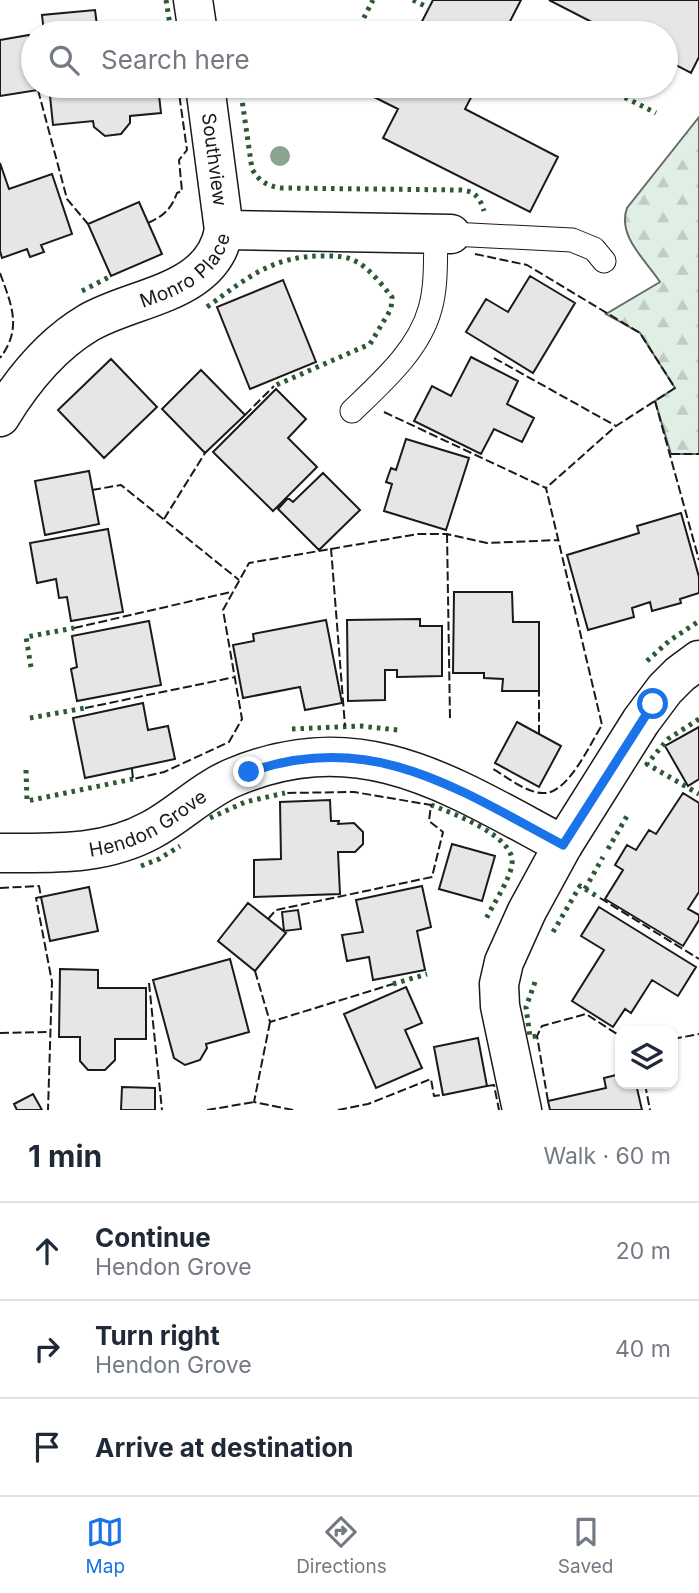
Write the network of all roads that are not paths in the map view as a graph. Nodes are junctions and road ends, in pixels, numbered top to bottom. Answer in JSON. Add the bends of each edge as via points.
{"nodes":[{"id":1,"x":193,"y":0,"type":"edge"},
{"id":2,"x":196,"y":21,"type":"edge"},
{"id":3,"x":207,"y":98,"type":"edge"},
{"id":4,"x":224,"y":230,"type":"junction"},
{"id":5,"x":444,"y":233,"type":"junction"},
{"id":6,"x":604,"y":261,"type":"dead end"},
{"id":7,"x":352,"y":411,"type":"dead end"},
{"id":8,"x":0,"y":417,"type":"edge"},
{"id":9,"x":699,"y":660,"type":"edge"},
{"id":10,"x":563,"y":845,"type":"junction"},
{"id":11,"x":0,"y":853,"type":"edge"},
{"id":12,"x":522,"y":1110,"type":"edge"}],
"edges":[{"from":1,"to":2,"type":"street"},
{"from":3,"to":4,"type":"street","name":"Southview"},
{"from":4,"to":5,"type":"street","name":"Monro Place"},
{"from":4,"to":8,"type":"street","name":"Monro Place","via":[[216,253],[198,275],[89,323],[61,343]]},
{"from":5,"to":6,"type":"lane","via":[[572,240],[594,249]]},
{"from":5,"to":7,"type":"lane","via":[[423,327],[393,370]]},
{"from":9,"to":10,"type":"street","via":[[653,704]]},
{"from":10,"to":11,"type":"street","name":"Hendon Grove","via":[[426,775],[377,761],[337,758],[282,763],[232,779],[120,844],[79,852]]},
{"from":10,"to":12,"type":"street","via":[[515,934],[499,984]]}]}
